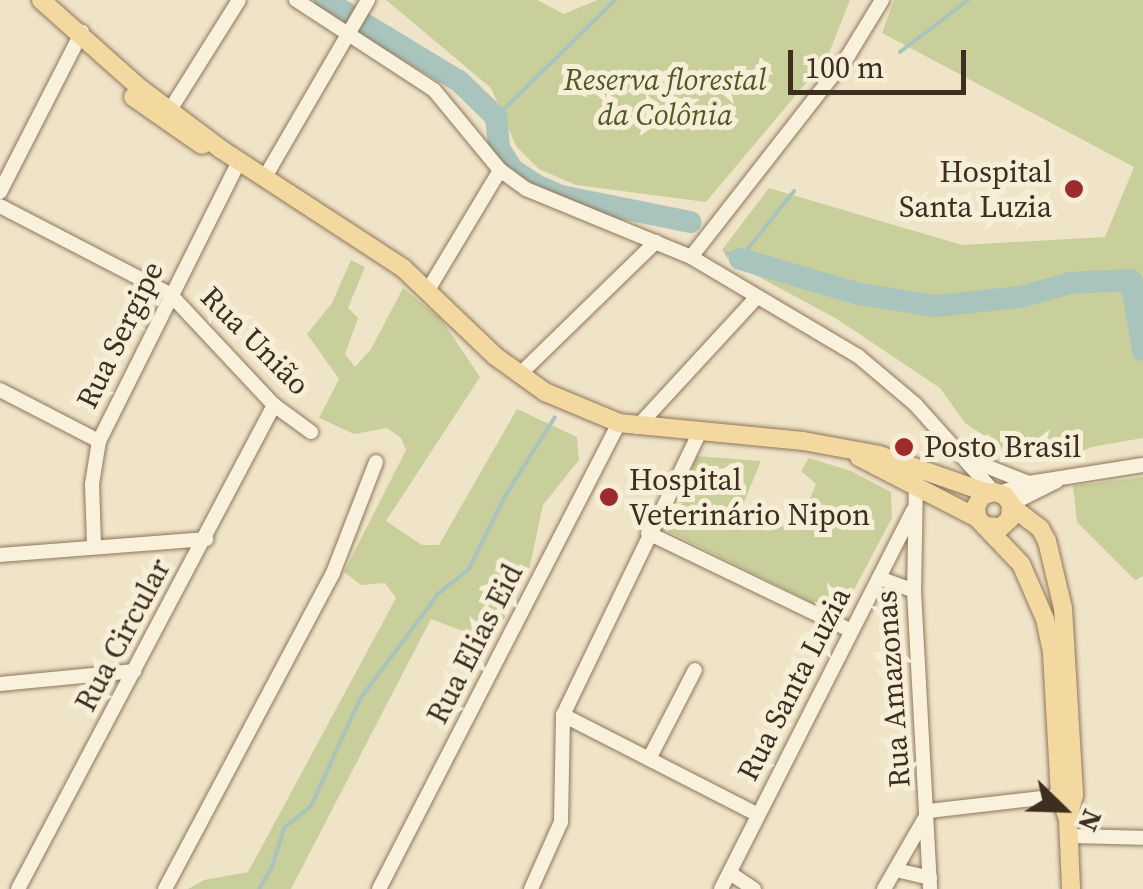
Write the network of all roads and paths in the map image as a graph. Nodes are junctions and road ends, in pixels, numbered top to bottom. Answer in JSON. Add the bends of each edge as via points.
{"nodes":[{"id":1,"x":238,"y":0,"type":"edge"},
{"id":2,"x":296,"y":0,"type":"edge"},
{"id":3,"x":368,"y":0,"type":"edge"},
{"id":4,"x":882,"y":0,"type":"edge"},
{"id":5,"x":45,"y":4,"type":"edge"},
{"id":6,"x":354,"y":24,"type":"junction"},
{"id":7,"x":79,"y":37,"type":"junction"},
{"id":8,"x":167,"y":116,"type":"junction"},
{"id":9,"x":239,"y":161,"type":"junction"},
{"id":10,"x":500,"y":170,"type":"junction"},
{"id":11,"x":266,"y":177,"type":"junction"},
{"id":12,"x":0,"y":192,"type":"edge"},
{"id":13,"x":0,"y":206,"type":"edge"},
{"id":14,"x":656,"y":242,"type":"junction"},
{"id":15,"x":691,"y":256,"type":"junction"},
{"id":16,"x":428,"y":290,"type":"junction"},
{"id":17,"x":170,"y":294,"type":"junction"},
{"id":18,"x":757,"y":296,"type":"junction"},
{"id":19,"x":519,"y":375,"type":"junction"},
{"id":20,"x":0,"y":390,"type":"edge"},
{"id":21,"x":274,"y":405,"type":"junction"},
{"id":22,"x":628,"y":425,"type":"junction"},
{"id":23,"x":700,"y":431,"type":"junction"},
{"id":24,"x":311,"y":432,"type":"dead end"},
{"id":25,"x":99,"y":441,"type":"junction"},
{"id":26,"x":959,"y":454,"type":"junction"},
{"id":27,"x":376,"y":462,"type":"dead end"},
{"id":28,"x":1143,"y":465,"type":"edge"},
{"id":29,"x":916,"y":476,"type":"junction"},
{"id":30,"x":1062,"y":478,"type":"junction"},
{"id":31,"x":1029,"y":482,"type":"junction"},
{"id":32,"x":1001,"y":498,"type":"junction"},
{"id":33,"x":913,"y":510,"type":"junction"},
{"id":34,"x":981,"y":522,"type":"junction"},
{"id":35,"x":648,"y":532,"type":"junction"},
{"id":36,"x":206,"y":539,"type":"junction"},
{"id":37,"x":94,"y":544,"type":"junction"},
{"id":38,"x":0,"y":555,"type":"edge"},
{"id":39,"x":879,"y":578,"type":"junction"},
{"id":40,"x":914,"y":591,"type":"junction"},
{"id":41,"x":852,"y":630,"type":"junction"},
{"id":42,"x":695,"y":670,"type":"dead end"},
{"id":43,"x":134,"y":672,"type":"junction"},
{"id":44,"x":0,"y":684,"type":"edge"},
{"id":45,"x":563,"y":715,"type":"junction"},
{"id":46,"x":649,"y":759,"type":"junction"},
{"id":47,"x":1066,"y":795,"type":"junction"},
{"id":48,"x":929,"y":811,"type":"junction"},
{"id":49,"x":758,"y":815,"type":"junction"},
{"id":50,"x":1068,"y":828,"type":"junction"},
{"id":51,"x":1143,"y":838,"type":"edge"},
{"id":52,"x":896,"y":870,"type":"junction"},
{"id":53,"x":730,"y":873,"type":"junction"},
{"id":54,"x":930,"y":884,"type":"edge"},
{"id":55,"x":18,"y":889,"type":"edge"},
{"id":56,"x":164,"y":889,"type":"edge"},
{"id":57,"x":379,"y":889,"type":"edge"},
{"id":58,"x":531,"y":889,"type":"edge"},
{"id":59,"x":720,"y":889,"type":"edge"},
{"id":60,"x":754,"y":889,"type":"edge"},
{"id":61,"x":884,"y":889,"type":"edge"},
{"id":62,"x":1071,"y":889,"type":"edge"}],
"edges":[{"from":1,"to":8,"type":"street"},
{"from":2,"to":6,"type":"street"},
{"from":3,"to":6,"type":"street"},
{"from":4,"to":15,"type":"street","via":[[848,56]]},
{"from":5,"to":7,"type":"main road"},
{"from":6,"to":10,"type":"street","via":[[434,90]]},
{"from":6,"to":11,"type":"street"},
{"from":7,"to":8,"type":"main road"},
{"from":7,"to":12,"type":"street"},
{"from":8,"to":9,"type":"main road","via":[[203,145]]},
{"from":9,"to":11,"type":"main road"},
{"from":9,"to":17,"type":"street","name":"Rua Sergipe"},
{"from":10,"to":14,"type":"street","via":[[555,204]]},
{"from":10,"to":16,"type":"street"},
{"from":11,"to":16,"type":"main road"},
{"from":13,"to":17,"type":"street","name":"Rua União"},
{"from":14,"to":15,"type":"street"},
{"from":14,"to":19,"type":"street"},
{"from":15,"to":18,"type":"street"},
{"from":16,"to":19,"type":"main road"},
{"from":17,"to":21,"type":"street","name":"Rua União"},
{"from":17,"to":25,"type":"street","name":"Rua Sergipe"},
{"from":18,"to":22,"type":"street","name":"Rua Elias Eid"},
{"from":18,"to":26,"type":"street","via":[[881,373]]},
{"from":19,"to":22,"type":"main road","via":[[584,412]]},
{"from":20,"to":25,"type":"street"},
{"from":21,"to":24,"type":"street","name":"Rua União"},
{"from":21,"to":36,"type":"street","name":"Rua Circular"},
{"from":22,"to":23,"type":"main road"},
{"from":22,"to":57,"type":"street","name":"Rua Elias Eid"},
{"from":23,"to":29,"type":"main road","via":[[845,449]]},
{"from":23,"to":35,"type":"street"},
{"from":25,"to":37,"type":"street","name":"Rua Sergipe"},
{"from":26,"to":31,"type":"street"},
{"from":26,"to":32,"type":"street"},
{"from":27,"to":56,"type":"street","via":[[333,573]]},
{"from":28,"to":30,"type":"street"},
{"from":29,"to":32,"type":"main road"},
{"from":29,"to":33,"type":"street","name":"Rua Amazonas"},
{"from":29,"to":34,"type":"main road"},
{"from":30,"to":31,"type":"street"},
{"from":30,"to":32,"type":"street"},
{"from":31,"to":32,"type":"street"},
{"from":32,"to":34,"type":"main road","via":[[976,506]]},
{"from":32,"to":34,"type":"main road","via":[[1006,524]]},
{"from":32,"to":47,"type":"main road","via":[[1040,528],[1051,551],[1063,608]]},
{"from":33,"to":39,"type":"street","name":"Rua Santa Luzia"},
{"from":33,"to":40,"type":"street","name":"Rua Amazonas"},
{"from":34,"to":47,"type":"main road","via":[[1021,564],[1046,619]]},
{"from":35,"to":41,"type":"street"},
{"from":35,"to":45,"type":"street"},
{"from":36,"to":37,"type":"street"},
{"from":36,"to":43,"type":"street","name":"Rua Circular"},
{"from":37,"to":38,"type":"street"},
{"from":39,"to":40,"type":"street","name":"Rua Santa Luzia"},
{"from":39,"to":41,"type":"street","name":"Rua Santa Luzia"},
{"from":40,"to":48,"type":"street","name":"Rua Amazonas"},
{"from":41,"to":49,"type":"street","name":"Rua Santa Luzia"},
{"from":42,"to":46,"type":"street"},
{"from":43,"to":44,"type":"street"},
{"from":43,"to":55,"type":"street","name":"Rua Circular"},
{"from":45,"to":46,"type":"street"},
{"from":45,"to":58,"type":"street","via":[[561,822]]},
{"from":46,"to":49,"type":"street"},
{"from":47,"to":48,"type":"street"},
{"from":47,"to":50,"type":"main road"},
{"from":48,"to":52,"type":"street"},
{"from":48,"to":54,"type":"street","name":"Rua Amazonas"},
{"from":49,"to":53,"type":"street","name":"Rua Santa Luzia"},
{"from":50,"to":51,"type":"street"},
{"from":50,"to":62,"type":"main road"},
{"from":52,"to":54,"type":"street"},
{"from":52,"to":61,"type":"street"},
{"from":53,"to":59,"type":"street","name":"Rua Santa Luzia"},
{"from":53,"to":60,"type":"street"}]}
